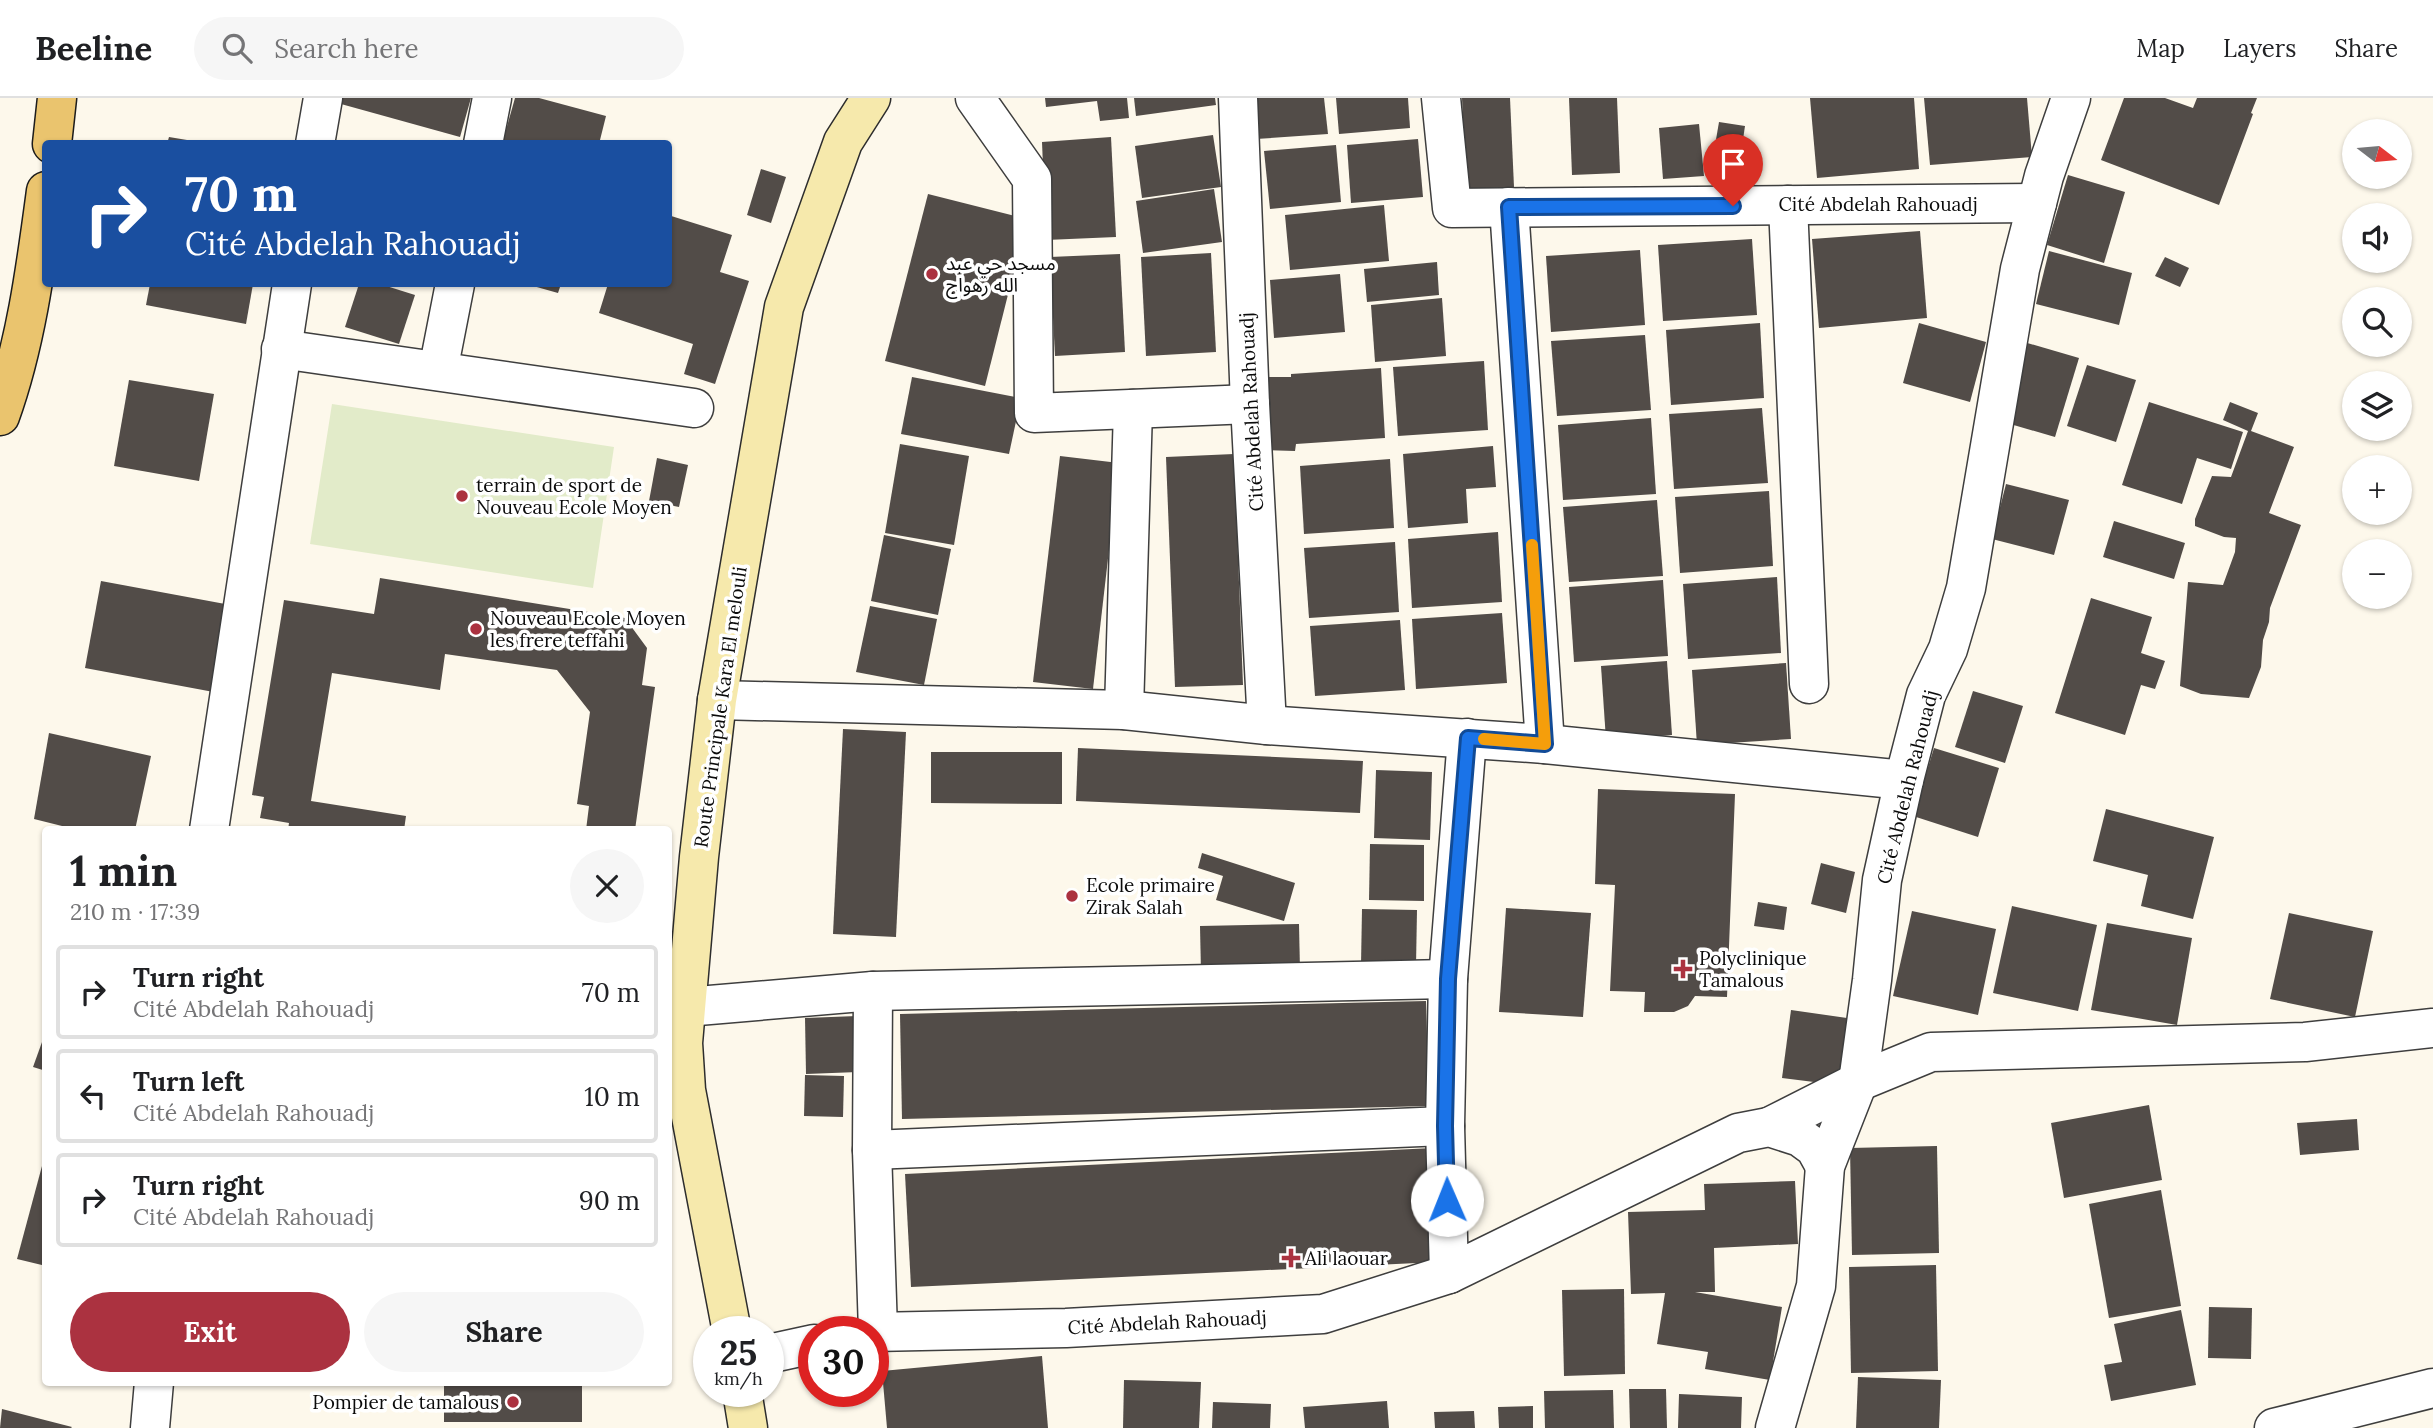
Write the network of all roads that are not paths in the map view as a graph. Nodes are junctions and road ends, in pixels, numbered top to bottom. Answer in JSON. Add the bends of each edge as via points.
{"nodes":[{"id":1,"x":57,"y":98,"type":"edge"},
{"id":2,"x":323,"y":98,"type":"edge"},
{"id":3,"x":492,"y":98,"type":"edge"},
{"id":4,"x":871,"y":98,"type":"edge"},
{"id":5,"x":975,"y":98,"type":"edge"},
{"id":6,"x":1238,"y":98,"type":"edge"},
{"id":7,"x":1441,"y":98,"type":"edge"},
{"id":8,"x":2071,"y":98,"type":"edge"},
{"id":9,"x":52,"y":140,"type":"edge"},
{"id":10,"x":317,"y":140,"type":"edge"},
{"id":11,"x":484,"y":140,"type":"edge"},
{"id":12,"x":2037,"y":203,"type":"junction"},
{"id":13,"x":1788,"y":205,"type":"junction"},
{"id":14,"x":1509,"y":207,"type":"junction"},
{"id":15,"x":42,"y":222,"type":"edge"},
{"id":16,"x":291,"y":287,"type":"edge"},
{"id":17,"x":454,"y":287,"type":"edge"},
{"id":18,"x":281,"y":349,"type":"junction"},
{"id":19,"x":438,"y":371,"type":"junction"},
{"id":20,"x":1250,"y":404,"type":"junction"},
{"id":21,"x":694,"y":408,"type":"dead end"},
{"id":22,"x":1133,"y":408,"type":"junction"},
{"id":23,"x":0,"y":416,"type":"edge"},
{"id":24,"x":1809,"y":684,"type":"dead end"},
{"id":25,"x":717,"y":700,"type":"junction"},
{"id":26,"x":1124,"y":710,"type":"junction"},
{"id":27,"x":1267,"y":726,"type":"junction"},
{"id":28,"x":1468,"y":738,"type":"junction"},
{"id":29,"x":1545,"y":744,"type":"junction"},
{"id":30,"x":1904,"y":780,"type":"junction"},
{"id":31,"x":210,"y":826,"type":"edge"},
{"id":32,"x":1448,"y":979,"type":"junction"},
{"id":33,"x":873,"y":991,"type":"junction"},
{"id":34,"x":686,"y":1007,"type":"junction"},
{"id":35,"x":2433,"y":1028,"type":"edge"},
{"id":36,"x":1858,"y":1082,"type":"junction"},
{"id":37,"x":677,"y":1089,"type":"edge"},
{"id":38,"x":1445,"y":1126,"type":"junction"},
{"id":39,"x":1769,"y":1127,"type":"junction"},
{"id":40,"x":872,"y":1150,"type":"junction"},
{"id":41,"x":1825,"y":1166,"type":"junction"},
{"id":42,"x":1449,"y":1273,"type":"junction"},
{"id":43,"x":728,"y":1316,"type":"edge"},
{"id":44,"x":876,"y":1316,"type":"edge"},
{"id":45,"x":889,"y":1331,"type":"edge"},
{"id":46,"x":154,"y":1386,"type":"edge"},
{"id":47,"x":2433,"y":1388,"type":"edge"},
{"id":48,"x":745,"y":1407,"type":"edge"},
{"id":49,"x":150,"y":1428,"type":"edge"},
{"id":50,"x":748,"y":1428,"type":"edge"},
{"id":51,"x":1775,"y":1428,"type":"edge"},
{"id":52,"x":2274,"y":1428,"type":"edge"}],
"edges":[{"from":1,"to":9,"type":"main road"},
{"from":2,"to":10,"type":"street"},
{"from":3,"to":11,"type":"street"},
{"from":4,"to":25,"type":"main road","name":"Route Principale Kara El melouli","via":[[843,142],[784,307]]},
{"from":5,"to":22,"type":"street","via":[[1032,179],[1034,413]]},
{"from":6,"to":20,"type":"street","name":"Cité Abdelah Rahouadj"},
{"from":7,"to":14,"type":"street","name":"Cité Abdelah Rahouadj","via":[[1452,208]]},
{"from":8,"to":12,"type":"street","name":"Cité Abdelah Rahouadj"},
{"from":12,"to":13,"type":"street","name":"Cité Abdelah Rahouadj"},
{"from":12,"to":30,"type":"street","name":"Cité Abdelah Rahouadj","via":[[2020,269],[1966,588],[1948,649],[1926,695]]},
{"from":13,"to":14,"type":"street","name":"Cité Abdelah Rahouadj"},
{"from":13,"to":24,"type":"street"},
{"from":14,"to":29,"type":"street"},
{"from":15,"to":23,"type":"main road","via":[[35,275]]},
{"from":16,"to":18,"type":"street"},
{"from":17,"to":19,"type":"street"},
{"from":18,"to":19,"type":"street"},
{"from":18,"to":31,"type":"street"},
{"from":19,"to":21,"type":"street"},
{"from":20,"to":22,"type":"street"},
{"from":20,"to":27,"type":"street","name":"Cité Abdelah Rahouadj"},
{"from":22,"to":26,"type":"street"},
{"from":25,"to":26,"type":"street"},
{"from":25,"to":34,"type":"main road","name":"Route Principale Kara El melouli"},
{"from":26,"to":27,"type":"street"},
{"from":27,"to":28,"type":"street"},
{"from":28,"to":29,"type":"street"},
{"from":28,"to":32,"type":"street"},
{"from":29,"to":30,"type":"street"},
{"from":30,"to":36,"type":"street","name":"Cité Abdelah Rahouadj","via":[[1882,880]]},
{"from":32,"to":33,"type":"street"},
{"from":32,"to":38,"type":"street"},
{"from":33,"to":34,"type":"street"},
{"from":33,"to":40,"type":"street","name":"Cité Abdelah Rahouadj"},
{"from":34,"to":37,"type":"main road","name":"Route Principale Kara El melouli"},
{"from":35,"to":36,"type":"street","name":"Cité Abdelah Rahouadj","via":[[2305,1042],[1931,1052]]},
{"from":36,"to":39,"type":"street","name":"Cité Abdelah Rahouadj"},
{"from":36,"to":41,"type":"street","name":"Cité Abdelah Rahouadj"},
{"from":37,"to":43,"type":"main road","name":"Route Principale Kara El melouli"},
{"from":38,"to":40,"type":"street"},
{"from":38,"to":42,"type":"street"},
{"from":39,"to":41,"type":"street","via":[[1815,1148]]},
{"from":39,"to":42,"type":"street","name":"Cité Abdelah Rahouadj","via":[[1738,1133]]},
{"from":40,"to":44,"type":"street","name":"Cité Abdelah Rahouadj"},
{"from":41,"to":51,"type":"street","name":"Cité Abdelah Rahouadj","via":[[1816,1286]]},
{"from":42,"to":45,"type":"street","name":"Cité Abdelah Rahouadj","via":[[1323,1314],[1066,1328]]},
{"from":46,"to":49,"type":"street"},
{"from":47,"to":52,"type":"street"},
{"from":48,"to":50,"type":"main road"}]}
